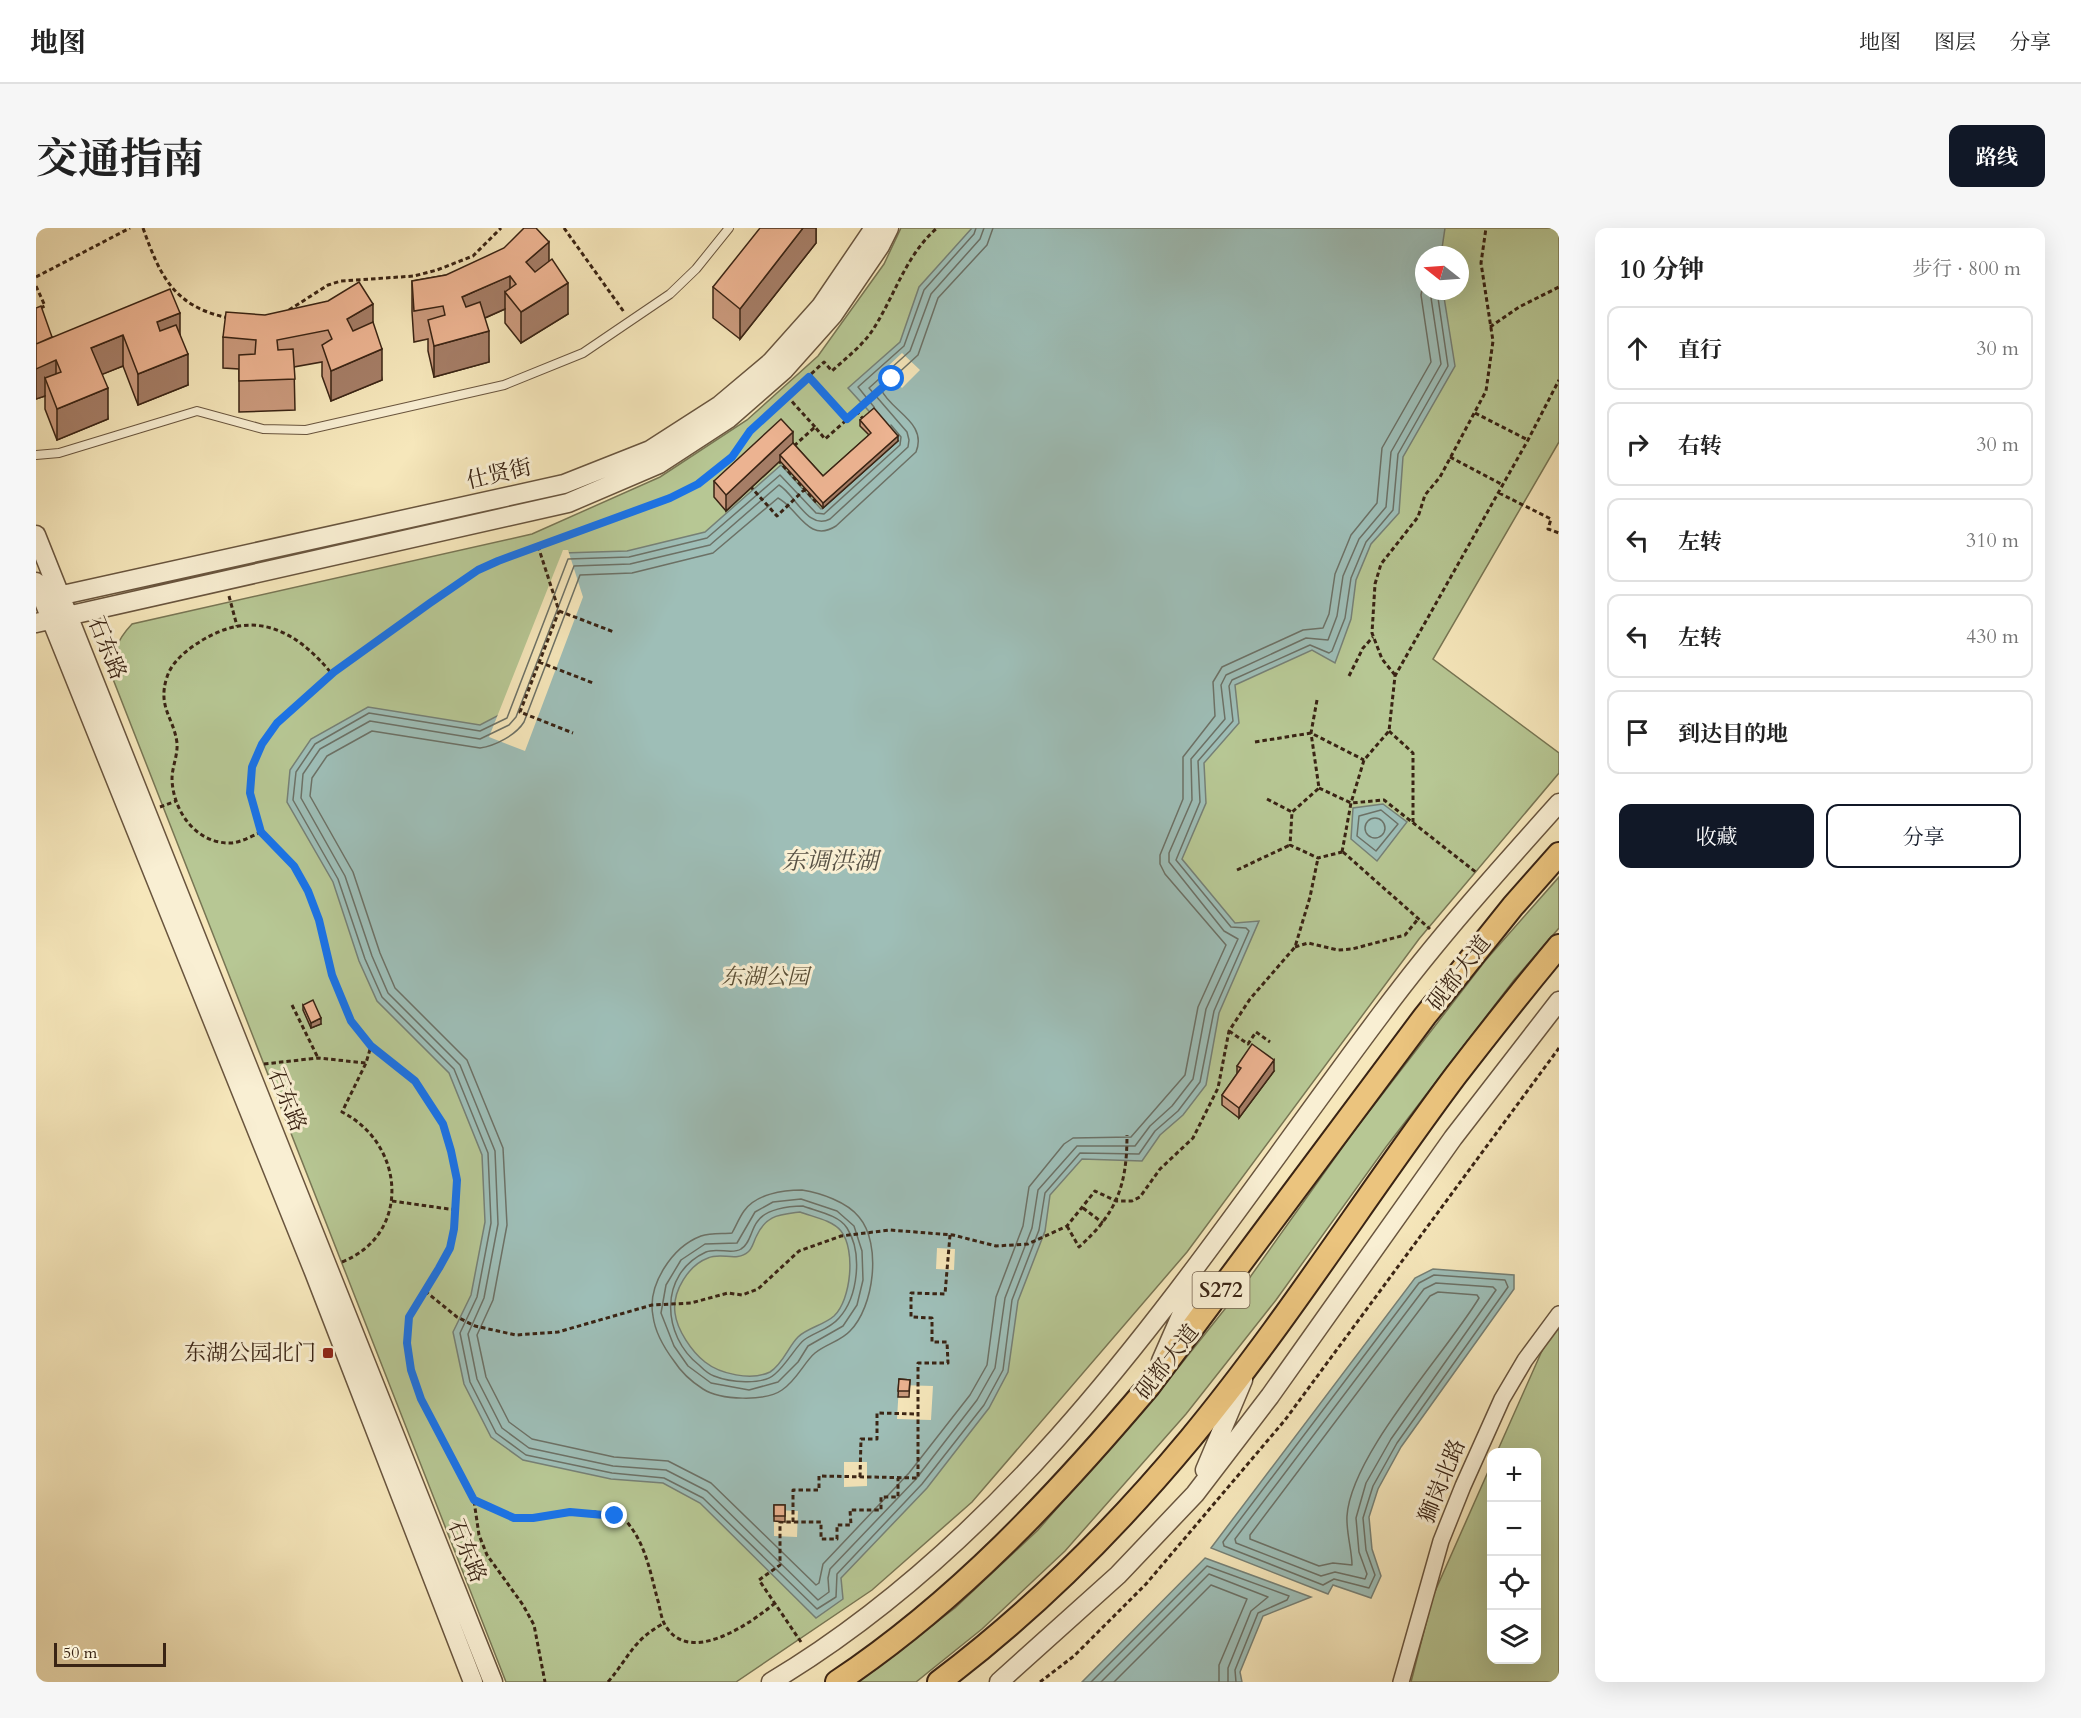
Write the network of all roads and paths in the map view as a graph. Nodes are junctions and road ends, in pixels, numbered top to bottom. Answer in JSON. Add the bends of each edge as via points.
{"nodes":[{"id":1,"x":130,"y":228,"type":"edge"},
{"id":2,"x":142,"y":228,"type":"edge"},
{"id":3,"x":501,"y":228,"type":"edge"},
{"id":4,"x":564,"y":228,"type":"edge"},
{"id":5,"x":729,"y":228,"type":"edge"},
{"id":6,"x":874,"y":228,"type":"edge"},
{"id":7,"x":889,"y":228,"type":"edge"},
{"id":8,"x":937,"y":228,"type":"edge"},
{"id":9,"x":1486,"y":228,"type":"edge"},
{"id":10,"x":36,"y":277,"type":"edge"},
{"id":11,"x":36,"y":286,"type":"edge"},
{"id":12,"x":1559,"y":287,"type":"edge"},
{"id":13,"x":36,"y":310,"type":"edge"},
{"id":14,"x":284,"y":314,"type":"edge"},
{"id":15,"x":239,"y":320,"type":"edge"},
{"id":16,"x":630,"y":320,"type":"junction"},
{"id":17,"x":1490,"y":327,"type":"junction"},
{"id":18,"x":809,"y":377,"type":"junction"},
{"id":19,"x":892,"y":379,"type":"dead end"},
{"id":20,"x":1559,"y":380,"type":"edge"},
{"id":21,"x":787,"y":396,"type":"junction"},
{"id":22,"x":856,"y":411,"type":"junction"},
{"id":23,"x":1475,"y":413,"type":"junction"},
{"id":24,"x":847,"y":419,"type":"junction"},
{"id":25,"x":870,"y":426,"type":"edge"},
{"id":26,"x":815,"y":427,"type":"junction"},
{"id":27,"x":1528,"y":440,"type":"junction"},
{"id":28,"x":793,"y":447,"type":"edge"},
{"id":29,"x":786,"y":453,"type":"edge"},
{"id":30,"x":36,"y":455,"type":"edge"},
{"id":31,"x":1450,"y":457,"type":"junction"},
{"id":32,"x":778,"y":460,"type":"junction"},
{"id":33,"x":771,"y":466,"type":"edge"},
{"id":34,"x":757,"y":480,"type":"edge"},
{"id":35,"x":1503,"y":485,"type":"junction"},
{"id":36,"x":750,"y":486,"type":"junction"},
{"id":37,"x":805,"y":489,"type":"junction"},
{"id":38,"x":1499,"y":493,"type":"junction"},
{"id":39,"x":742,"y":494,"type":"edge"},
{"id":40,"x":826,"y":495,"type":"edge"},
{"id":41,"x":1559,"y":533,"type":"edge"},
{"id":42,"x":36,"y":535,"type":"edge"},
{"id":43,"x":538,"y":546,"type":"junction"},
{"id":44,"x":224,"y":580,"type":"junction"},
{"id":45,"x":36,"y":582,"type":"edge"},
{"id":46,"x":46,"y":599,"type":"edge"},
{"id":47,"x":559,"y":611,"type":"junction"},
{"id":48,"x":52,"y":619,"type":"edge"},
{"id":49,"x":237,"y":626,"type":"junction"},
{"id":50,"x":614,"y":632,"type":"dead end"},
{"id":51,"x":1373,"y":637,"type":"junction"},
{"id":52,"x":539,"y":662,"type":"junction"},
{"id":53,"x":332,"y":674,"type":"junction"},
{"id":54,"x":1349,"y":676,"type":"dead end"},
{"id":55,"x":1395,"y":676,"type":"junction"},
{"id":56,"x":593,"y":683,"type":"dead end"},
{"id":57,"x":1317,"y":700,"type":"dead end"},
{"id":58,"x":1389,"y":731,"type":"junction"},
{"id":59,"x":573,"y":733,"type":"dead end"},
{"id":60,"x":1311,"y":734,"type":"junction"},
{"id":61,"x":1255,"y":742,"type":"dead end"},
{"id":62,"x":1364,"y":760,"type":"junction"},
{"id":63,"x":1319,"y":788,"type":"junction"},
{"id":64,"x":1267,"y":799,"type":"dead end"},
{"id":65,"x":1351,"y":803,"type":"junction"},
{"id":66,"x":1559,"y":803,"type":"edge"},
{"id":67,"x":1292,"y":812,"type":"junction"},
{"id":68,"x":1413,"y":822,"type":"junction"},
{"id":69,"x":261,"y":832,"type":"junction"},
{"id":70,"x":1290,"y":845,"type":"junction"},
{"id":71,"x":1342,"y":852,"type":"junction"},
{"id":72,"x":1559,"y":854,"type":"edge"},
{"id":73,"x":1318,"y":858,"type":"junction"},
{"id":74,"x":1237,"y":870,"type":"dead end"},
{"id":75,"x":1488,"y":882,"type":"junction"},
{"id":76,"x":1418,"y":919,"type":"junction"},
{"id":77,"x":1441,"y":938,"type":"junction"},
{"id":78,"x":1295,"y":946,"type":"junction"},
{"id":79,"x":1559,"y":946,"type":"edge"},
{"id":80,"x":1559,"y":1002,"type":"edge"},
{"id":81,"x":292,"y":1005,"type":"dead end"},
{"id":82,"x":1229,"y":1031,"type":"junction"},
{"id":83,"x":1270,"y":1042,"type":"dead end"},
{"id":84,"x":371,"y":1046,"type":"junction"},
{"id":85,"x":1559,"y":1048,"type":"edge"},
{"id":86,"x":318,"y":1058,"type":"junction"},
{"id":87,"x":366,"y":1063,"type":"junction"},
{"id":88,"x":248,"y":1068,"type":"junction"},
{"id":89,"x":1127,"y":1135,"type":"dead end"},
{"id":90,"x":392,"y":1201,"type":"junction"},
{"id":91,"x":1116,"y":1201,"type":"junction"},
{"id":92,"x":1083,"y":1208,"type":"junction"},
{"id":93,"x":456,"y":1210,"type":"junction"},
{"id":94,"x":1102,"y":1223,"type":"junction"},
{"id":95,"x":1067,"y":1226,"type":"junction"},
{"id":96,"x":950,"y":1234,"type":"junction"},
{"id":97,"x":1207,"y":1255,"type":"junction"},
{"id":98,"x":328,"y":1267,"type":"junction"},
{"id":99,"x":425,"y":1291,"type":"junction"},
{"id":100,"x":1559,"y":1314,"type":"edge"},
{"id":101,"x":1251,"y":1362,"type":"junction"},
{"id":102,"x":1149,"y":1386,"type":"junction"},
{"id":103,"x":918,"y":1414,"type":"junction"},
{"id":104,"x":860,"y":1477,"type":"junction"},
{"id":105,"x":898,"y":1478,"type":"junction"},
{"id":106,"x":1195,"y":1494,"type":"junction"},
{"id":107,"x":474,"y":1500,"type":"junction"},
{"id":108,"x":793,"y":1522,"type":"junction"},
{"id":109,"x":775,"y":1603,"type":"junction"},
{"id":110,"x":664,"y":1623,"type":"junction"},
{"id":111,"x":811,"y":1656,"type":"junction"},
{"id":112,"x":473,"y":1682,"type":"edge"},
{"id":113,"x":493,"y":1682,"type":"edge"},
{"id":114,"x":543,"y":1682,"type":"edge"},
{"id":115,"x":609,"y":1682,"type":"edge"},
{"id":116,"x":771,"y":1682,"type":"edge"},
{"id":117,"x":837,"y":1682,"type":"edge"},
{"id":118,"x":939,"y":1682,"type":"edge"},
{"id":119,"x":999,"y":1682,"type":"edge"},
{"id":120,"x":1040,"y":1682,"type":"edge"},
{"id":121,"x":1401,"y":1682,"type":"edge"}],
"edges":[{"from":1,"to":10,"type":"path"},
{"from":2,"to":15,"type":"path","via":[[167,284],[184,300]]},
{"from":3,"to":14,"type":"path","via":[[472,256],[437,270],[414,276],[341,281],[328,285]]},
{"from":4,"to":16,"type":"path"},
{"from":5,"to":16,"type":"lane","via":[[670,294]]},
{"from":6,"to":46,"type":"street","name":"仕贤街","via":[[821,306],[771,362],[720,405],[650,450],[564,484]]},
{"from":7,"to":44,"type":"street","via":[[833,315],[784,370],[728,419],[660,464],[568,504]]},
{"from":8,"to":18,"type":"path","via":[[914,253],[872,332],[832,370],[824,362]]},
{"from":9,"to":17,"type":"path","via":[[1481,263]]},
{"from":11,"to":13,"type":"path","via":[[45,306]]},
{"from":12,"to":17,"type":"path","via":[[1519,306]]},
{"from":16,"to":30,"type":"lane","via":[[583,353],[504,385],[464,395],[306,430],[263,429],[197,411],[59,453]]},
{"from":17,"to":23,"type":"path","via":[[1494,341],[1492,364],[1486,392]]},
{"from":18,"to":21,"type":"path"},
{"from":18,"to":24,"type":"path"},
{"from":19,"to":22,"type":"path"},
{"from":20,"to":27,"type":"path"},
{"from":21,"to":26,"type":"path"},
{"from":21,"to":43,"type":"path","via":[[750,431],[732,457],[698,484]]},
{"from":22,"to":24,"type":"path"},
{"from":22,"to":25,"type":"path"},
{"from":23,"to":27,"type":"path"},
{"from":23,"to":31,"type":"path"},
{"from":24,"to":26,"type":"path","via":[[825,439]]},
{"from":26,"to":28,"type":"path"},
{"from":27,"to":35,"type":"path"},
{"from":29,"to":32,"type":"path"},
{"from":31,"to":35,"type":"path"},
{"from":31,"to":51,"type":"path","via":[[1425,495],[1418,517],[1382,564],[1373,606]]},
{"from":32,"to":33,"type":"path"},
{"from":32,"to":37,"type":"path"},
{"from":34,"to":36,"type":"path"},
{"from":35,"to":38,"type":"path"},
{"from":36,"to":37,"type":"path","via":[[777,516]]},
{"from":36,"to":39,"type":"path"},
{"from":37,"to":40,"type":"path","via":[[817,502]]},
{"from":38,"to":41,"type":"path","via":[[1551,519],[1548,529]]},
{"from":38,"to":55,"type":"path"},
{"from":42,"to":46,"type":"street","name":"石东路"},
{"from":43,"to":47,"type":"path"},
{"from":43,"to":53,"type":"path","via":[[478,570]]},
{"from":44,"to":48,"type":"street"},
{"from":44,"to":49,"type":"path"},
{"from":45,"to":46,"type":"street","name":"石东路"},
{"from":46,"to":48,"type":"street","name":"石东路"},
{"from":47,"to":50,"type":"path"},
{"from":47,"to":52,"type":"path"},
{"from":48,"to":88,"type":"street","name":"石东路"},
{"from":48,"to":112,"type":"street","name":"石东路","via":[[314,1272]]},
{"from":49,"to":53,"type":"path","via":[[272,627],[291,636],[315,654]]},
{"from":49,"to":69,"type":"path","via":[[194,645],[167,675],[165,710],[177,745],[172,779],[184,818],[206,837],[232,843]]},
{"from":51,"to":54,"type":"path"},
{"from":51,"to":55,"type":"path"},
{"from":52,"to":56,"type":"path"},
{"from":52,"to":59,"type":"path","via":[[520,712]]},
{"from":53,"to":69,"type":"path","via":[[277,723],[259,751],[252,767],[250,793]]},
{"from":55,"to":58,"type":"path"},
{"from":57,"to":60,"type":"path"},
{"from":58,"to":62,"type":"path"},
{"from":58,"to":68,"type":"path","via":[[1413,753]]},
{"from":60,"to":61,"type":"path"},
{"from":60,"to":62,"type":"path"},
{"from":60,"to":63,"type":"path"},
{"from":62,"to":65,"type":"path"},
{"from":63,"to":65,"type":"path"},
{"from":63,"to":67,"type":"path"},
{"from":64,"to":67,"type":"path"},
{"from":65,"to":68,"type":"path","via":[[1384,800]]},
{"from":65,"to":71,"type":"path"},
{"from":66,"to":75,"type":"street"},
{"from":67,"to":70,"type":"path"},
{"from":68,"to":75,"type":"path"},
{"from":69,"to":84,"type":"path","via":[[294,866],[308,891],[341,1001]]},
{"from":70,"to":73,"type":"path"},
{"from":70,"to":74,"type":"path"},
{"from":71,"to":73,"type":"path"},
{"from":71,"to":76,"type":"path"},
{"from":72,"to":102,"type":"main road","name":"砚都大道","number":"S272","via":[[1460,971]]},
{"from":73,"to":78,"type":"path"},
{"from":75,"to":77,"type":"street"},
{"from":76,"to":77,"type":"path"},
{"from":76,"to":78,"type":"path","via":[[1405,935],[1352,949],[1308,943]]},
{"from":77,"to":97,"type":"street","via":[[1328,1085]]},
{"from":78,"to":82,"type":"path","via":[[1250,999]]},
{"from":79,"to":101,"type":"main road","number":"S272","via":[[1455,1076]]},
{"from":80,"to":106,"type":"street","via":[[1452,1138]]},
{"from":81,"to":86,"type":"path"},
{"from":82,"to":83,"type":"path","via":[[1248,1044],[1256,1032]]},
{"from":82,"to":91,"type":"path","via":[[1218,1088],[1193,1138],[1160,1169],[1140,1197]]},
{"from":84,"to":87,"type":"path"},
{"from":84,"to":93,"type":"path","via":[[415,1081],[443,1124],[457,1180]]},
{"from":85,"to":120,"type":"path","via":[[1285,1420],[1146,1584],[1074,1656]]},
{"from":86,"to":87,"type":"path"},
{"from":86,"to":88,"type":"path"},
{"from":87,"to":90,"type":"path","via":[[342,1112],[360,1122],[378,1141],[393,1178]]},
{"from":88,"to":98,"type":"street","name":"石东路"},
{"from":89,"to":91,"type":"path","via":[[1127,1167]]},
{"from":90,"to":93,"type":"path"},
{"from":90,"to":98,"type":"path","via":[[375,1239],[364,1250]]},
{"from":91,"to":92,"type":"path","via":[[1095,1191]]},
{"from":91,"to":94,"type":"path"},
{"from":92,"to":94,"type":"path"},
{"from":92,"to":95,"type":"path"},
{"from":93,"to":99,"type":"path","via":[[450,1248]]},
{"from":94,"to":95,"type":"path","via":[[1079,1247]]},
{"from":95,"to":96,"type":"path","via":[[1028,1244],[996,1246]]},
{"from":96,"to":99,"type":"path","via":[[890,1230],[841,1236],[800,1251],[758,1289],[742,1295],[728,1293],[691,1303],[628,1310],[558,1332],[516,1335],[475,1326]]},
{"from":96,"to":103,"type":"path","via":[[945,1294],[911,1293],[911,1317],[932,1318],[932,1342],[947,1342],[948,1363],[918,1363]]},
{"from":97,"to":102,"type":"street"},
{"from":97,"to":111,"type":"street","via":[[1137,1344],[1005,1494],[879,1608]]},
{"from":98,"to":113,"type":"street","name":"石东路"},
{"from":99,"to":107,"type":"path","via":[[409,1317],[411,1370],[421,1399]]},
{"from":100,"to":121,"type":"street","name":"獅岗北路","via":[[1502,1400],[1463,1486],[1441,1541]]},
{"from":101,"to":106,"type":"street"},
{"from":101,"to":118,"type":"main road","number":"S272","via":[[1189,1440],[1100,1539],[1006,1628]]},
{"from":102,"to":117,"type":"main road","name":"砚都大道","number":"S272","via":[[1009,1541],[915,1623]]},
{"from":103,"to":104,"type":"path","via":[[877,1413],[877,1439],[861,1439]]},
{"from":103,"to":105,"type":"path","via":[[918,1478]]},
{"from":104,"to":105,"type":"path"},
{"from":104,"to":108,"type":"path","via":[[819,1476],[819,1491],[793,1490]]},
{"from":105,"to":108,"type":"path","via":[[898,1497],[881,1497],[881,1510],[850,1510],[850,1525],[837,1525],[837,1539],[821,1539],[821,1522]]},
{"from":106,"to":119,"type":"street","via":[[1118,1575]]},
{"from":107,"to":110,"type":"path","via":[[514,1518],[595,1512],[626,1521],[644,1548]]},
{"from":107,"to":114,"type":"path","via":[[478,1535],[487,1555],[534,1625]]},
{"from":108,"to":109,"type":"path","via":[[780,1522],[780,1565],[759,1580]]},
{"from":109,"to":110,"type":"path","via":[[739,1628],[706,1642],[689,1642],[676,1636]]},
{"from":109,"to":111,"type":"path"},
{"from":110,"to":115,"type":"path","via":[[631,1648]]},
{"from":111,"to":116,"type":"street"}]}
